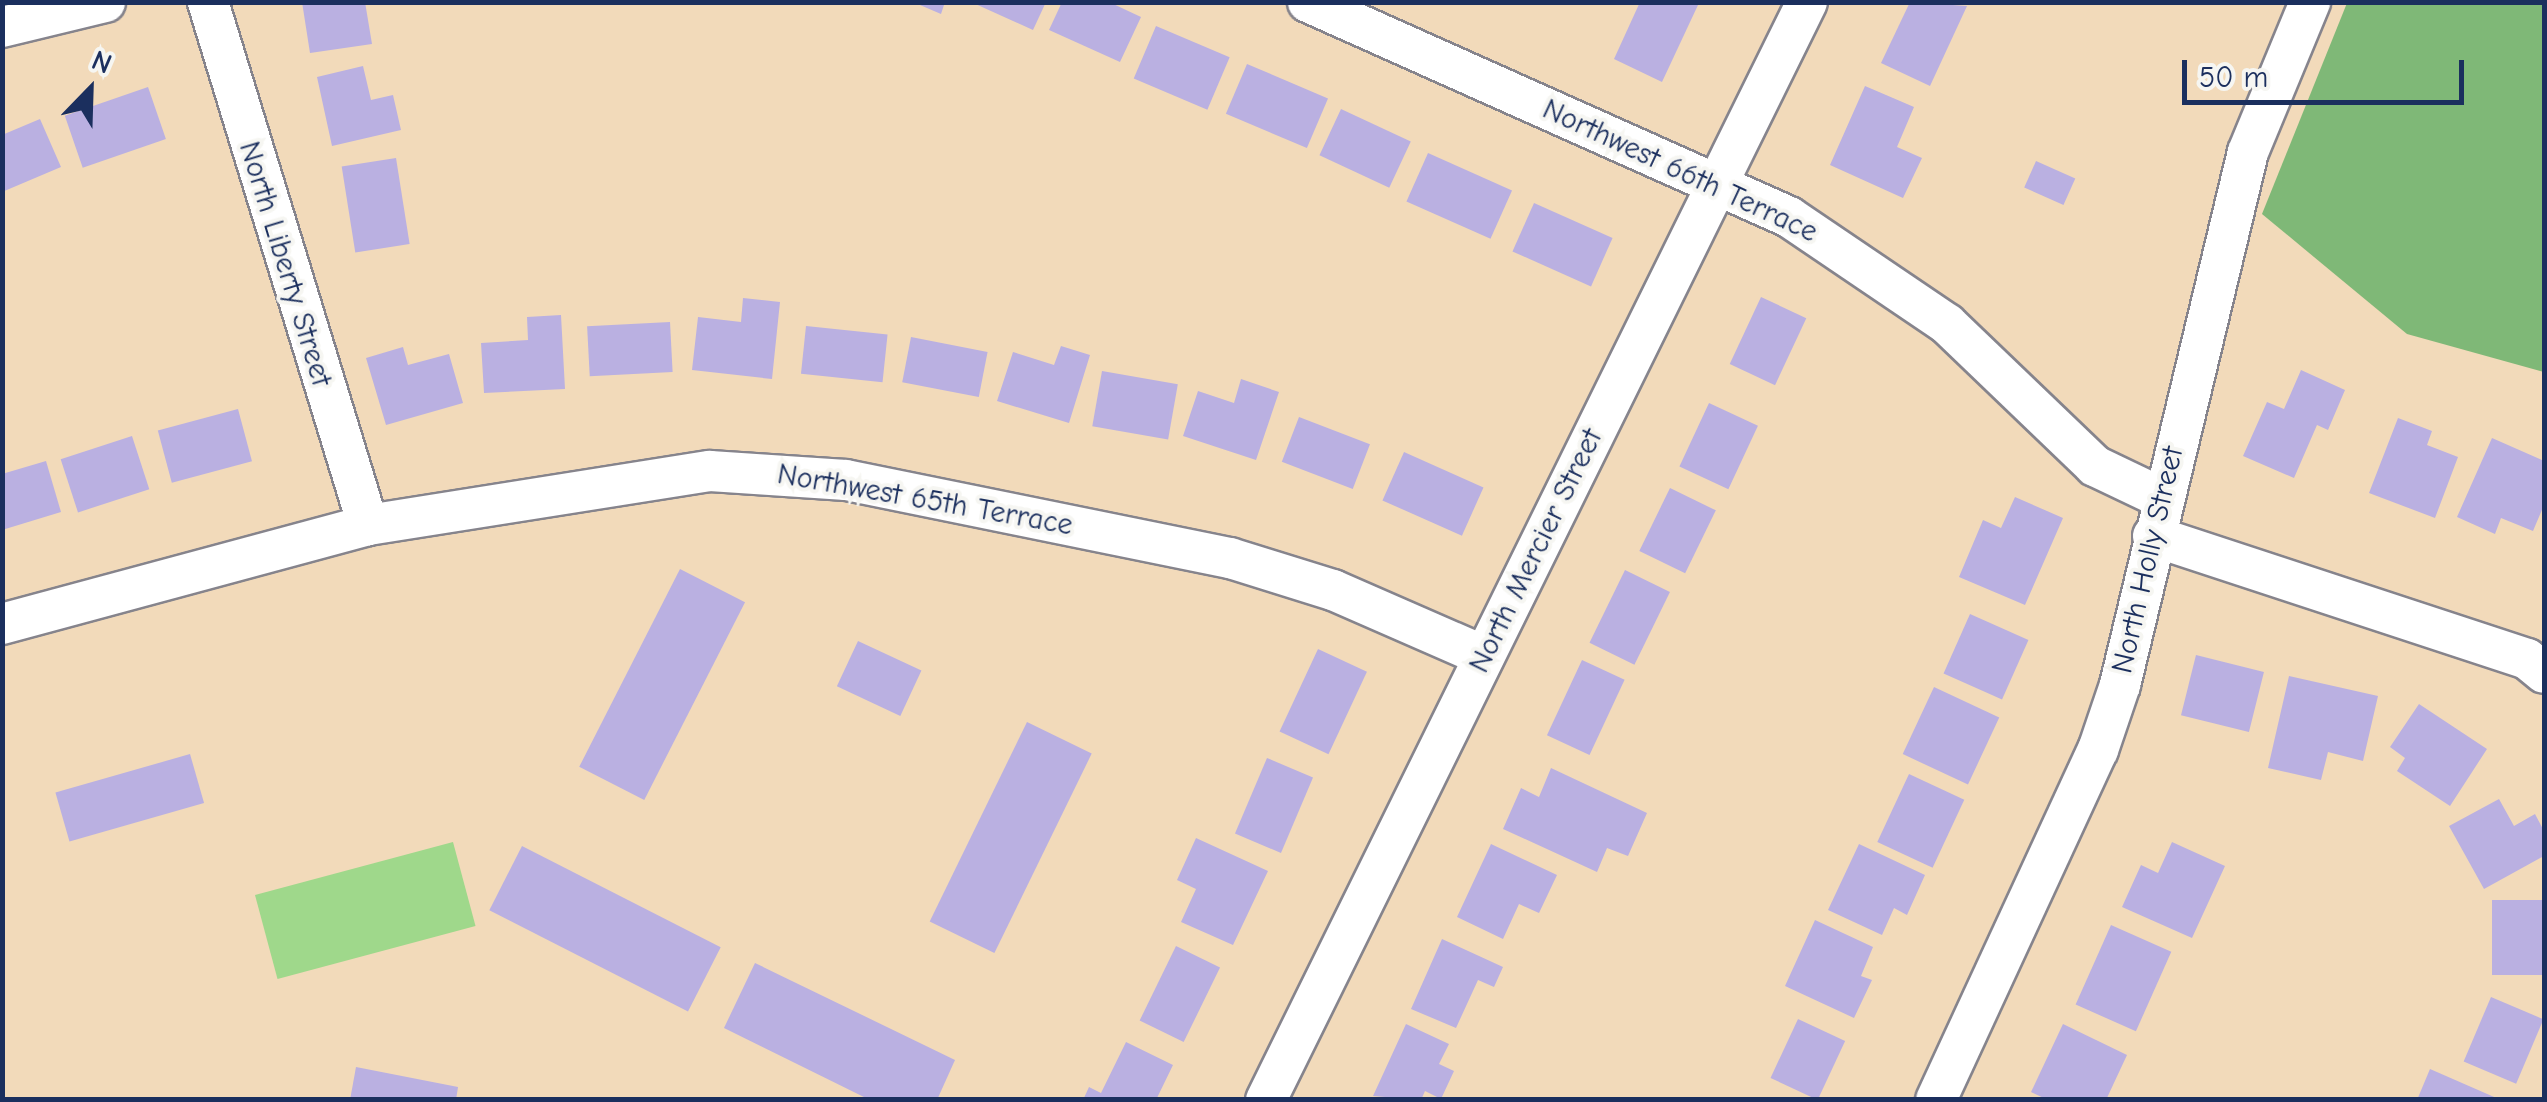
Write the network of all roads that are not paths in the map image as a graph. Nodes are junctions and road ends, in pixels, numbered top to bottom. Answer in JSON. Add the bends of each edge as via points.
{"nodes":[{"id":1,"x":105,"y":2,"type":"edge"},
{"id":2,"x":208,"y":2,"type":"edge"},
{"id":3,"x":1308,"y":2,"type":"edge"},
{"id":4,"x":1807,"y":2,"type":"edge"},
{"id":5,"x":2310,"y":2,"type":"edge"},
{"id":6,"x":2,"y":28,"type":"edge"},
{"id":7,"x":1716,"y":184,"type":"junction"},
{"id":8,"x":2158,"y":517,"type":"junction"},
{"id":9,"x":368,"y":525,"type":"junction"},
{"id":10,"x":2,"y":624,"type":"edge"},
{"id":11,"x":1484,"y":656,"type":"junction"},
{"id":12,"x":2544,"y":672,"type":"edge"},
{"id":13,"x":1266,"y":1100,"type":"edge"},
{"id":14,"x":1936,"y":1100,"type":"edge"}],
"edges":[{"from":1,"to":6,"type":"street"},
{"from":2,"to":9,"type":"street","name":"North Liberty Street"},
{"from":3,"to":7,"type":"street","name":"Northwest 66th Terrace"},
{"from":4,"to":7,"type":"street","name":"North Mercier Street"},
{"from":5,"to":8,"type":"street","name":"North Holly Street","via":[[2248,152]]},
{"from":7,"to":8,"type":"street","name":"Northwest 66th Terrace","via":[[1846,252],[1947,324]]},
{"from":7,"to":11,"type":"street","name":"North Mercier Street"},
{"from":8,"to":12,"type":"street","name":"Northwest 66th Terrace","via":[[2528,660]]},
{"from":8,"to":14,"type":"street","name":"North Holly Street","via":[[2098,750]]},
{"from":9,"to":10,"type":"street","name":"Northwest 65th Terrace"},
{"from":9,"to":11,"type":"street","name":"Northwest 65th Terrace","via":[[642,476],[710,471],[829,478],[1230,558],[1334,590]]},
{"from":11,"to":13,"type":"street","name":"North Mercier Street"}]}
